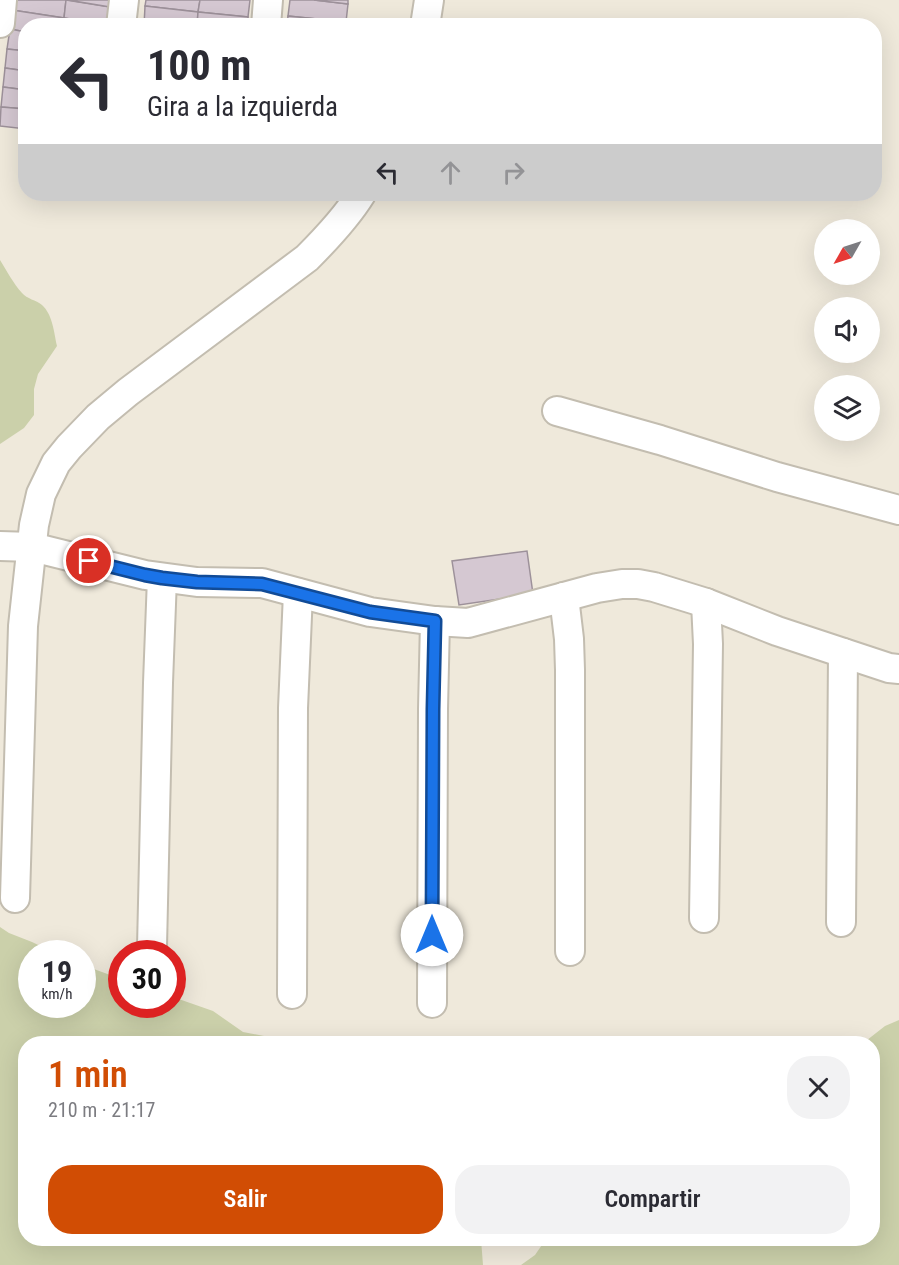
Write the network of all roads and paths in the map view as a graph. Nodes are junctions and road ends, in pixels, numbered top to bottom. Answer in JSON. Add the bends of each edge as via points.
{"nodes":[{"id":1,"x":2,"y":0,"type":"edge"},
{"id":2,"x":124,"y":0,"type":"edge"},
{"id":3,"x":268,"y":0,"type":"edge"},
{"id":4,"x":429,"y":0,"type":"edge"},
{"id":5,"x":122,"y":18,"type":"edge"},
{"id":6,"x":267,"y":18,"type":"edge"},
{"id":7,"x":426,"y":18,"type":"edge"},
{"id":8,"x":0,"y":23,"type":"edge"},
{"id":9,"x":355,"y":201,"type":"edge"},
{"id":10,"x":557,"y":411,"type":"dead end"},
{"id":11,"x":899,"y":510,"type":"edge"},
{"id":12,"x":0,"y":546,"type":"edge"},
{"id":13,"x":32,"y":547,"type":"junction"},
{"id":14,"x":162,"y":578,"type":"junction"},
{"id":15,"x":298,"y":593,"type":"junction"},
{"id":16,"x":564,"y":597,"type":"junction"},
{"id":17,"x":706,"y":603,"type":"junction"},
{"id":18,"x":435,"y":621,"type":"junction"},
{"id":19,"x":843,"y":653,"type":"junction"},
{"id":20,"x":899,"y":669,"type":"edge"},
{"id":21,"x":15,"y":898,"type":"dead end"},
{"id":22,"x":704,"y":918,"type":"dead end"},
{"id":23,"x":841,"y":922,"type":"dead end"},
{"id":24,"x":152,"y":940,"type":"edge"},
{"id":25,"x":570,"y":951,"type":"dead end"},
{"id":26,"x":292,"y":994,"type":"dead end"},
{"id":27,"x":432,"y":1003,"type":"dead end"}],
"edges":[{"from":1,"to":8,"type":"street"},
{"from":2,"to":5,"type":"street"},
{"from":3,"to":6,"type":"street"},
{"from":4,"to":7,"type":"street"},
{"from":9,"to":13,"type":"street","via":[[307,258],[128,392],[69,447],[40,494]]},
{"from":10,"to":11,"type":"street"},
{"from":12,"to":13,"type":"street"},
{"from":13,"to":14,"type":"street"},
{"from":13,"to":21,"type":"street","via":[[23,626]]},
{"from":14,"to":15,"type":"street","via":[[262,584]]},
{"from":14,"to":24,"type":"street"},
{"from":15,"to":18,"type":"street","via":[[370,612]]},
{"from":15,"to":26,"type":"street","via":[[293,708]]},
{"from":16,"to":17,"type":"street","via":[[622,584],[654,587]]},
{"from":16,"to":18,"type":"street","via":[[468,623]]},
{"from":16,"to":25,"type":"street","via":[[570,670]]},
{"from":17,"to":19,"type":"street"},
{"from":17,"to":22,"type":"street"},
{"from":18,"to":27,"type":"street"},
{"from":19,"to":20,"type":"street"},
{"from":19,"to":23,"type":"street"}]}
